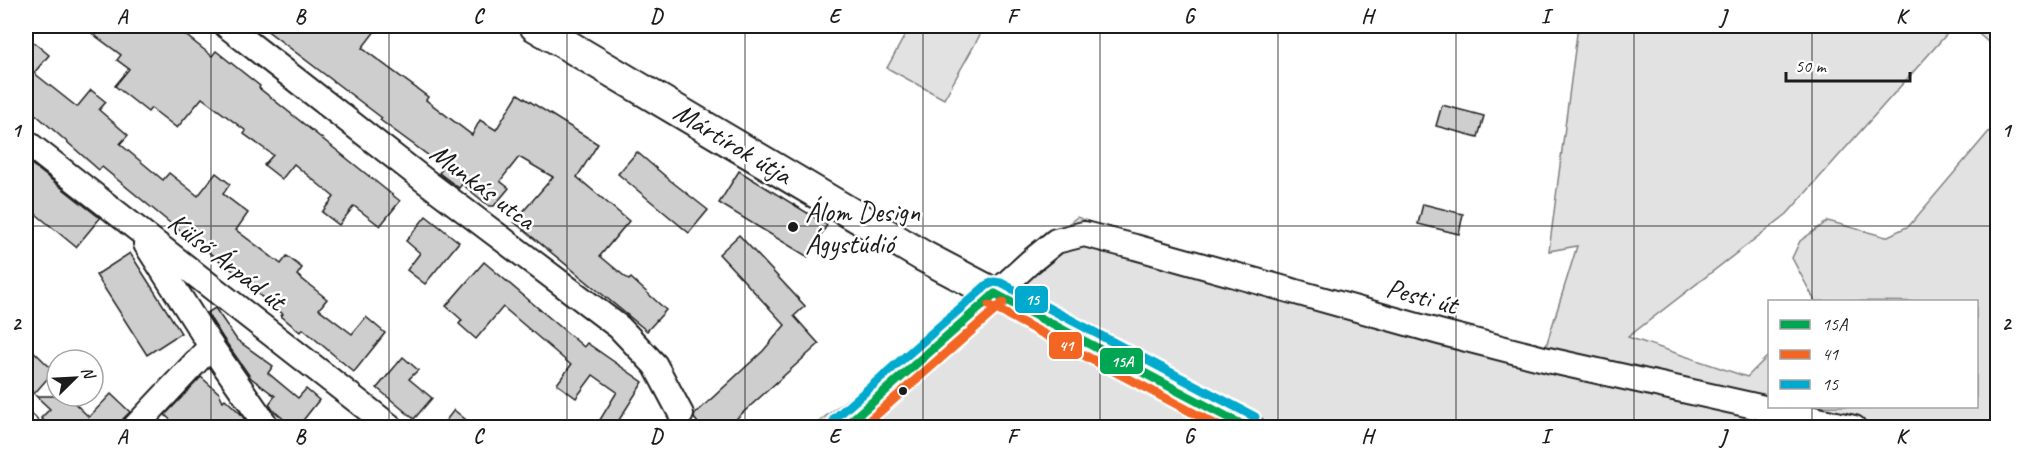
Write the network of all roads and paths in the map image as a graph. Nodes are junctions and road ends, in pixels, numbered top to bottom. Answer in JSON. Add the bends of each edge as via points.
{"nodes":[{"id":1,"x":227,"y":26,"type":"edge"},
{"id":2,"x":535,"y":26,"type":"edge"},
{"id":3,"x":26,"y":142,"type":"edge"},
{"id":4,"x":137,"y":230,"type":"junction"},
{"id":5,"x":995,"y":294,"type":"junction"},
{"id":6,"x":211,"y":346,"type":"junction"},
{"id":7,"x":681,"y":414,"type":"dead end"},
{"id":8,"x":134,"y":428,"type":"edge"},
{"id":9,"x":268,"y":428,"type":"edge"},
{"id":10,"x":392,"y":428,"type":"edge"},
{"id":11,"x":842,"y":428,"type":"edge"},
{"id":12,"x":1249,"y":428,"type":"edge"},
{"id":13,"x":1854,"y":428,"type":"edge"}],
"edges":[{"from":1,"to":7,"type":"street","name":"Munkás utca","via":[[619,327],[655,365]]},
{"from":2,"to":5,"type":"main road","name":"Mártírok útja","via":[[897,241]]},
{"from":3,"to":4,"type":"street","name":"Külső Árpád út"},
{"from":4,"to":6,"type":"street"},
{"from":4,"to":10,"type":"street","name":"Külső Árpád út"},
{"from":5,"to":11,"type":"street","name":"Pesti út"},
{"from":5,"to":12,"type":"main road","name":"Mártírok útja"},
{"from":5,"to":13,"type":"street","name":"Pesti út","via":[[1056,241],[1084,234],[1548,360]]},
{"from":6,"to":8,"type":"street"},
{"from":6,"to":9,"type":"street"}]}
